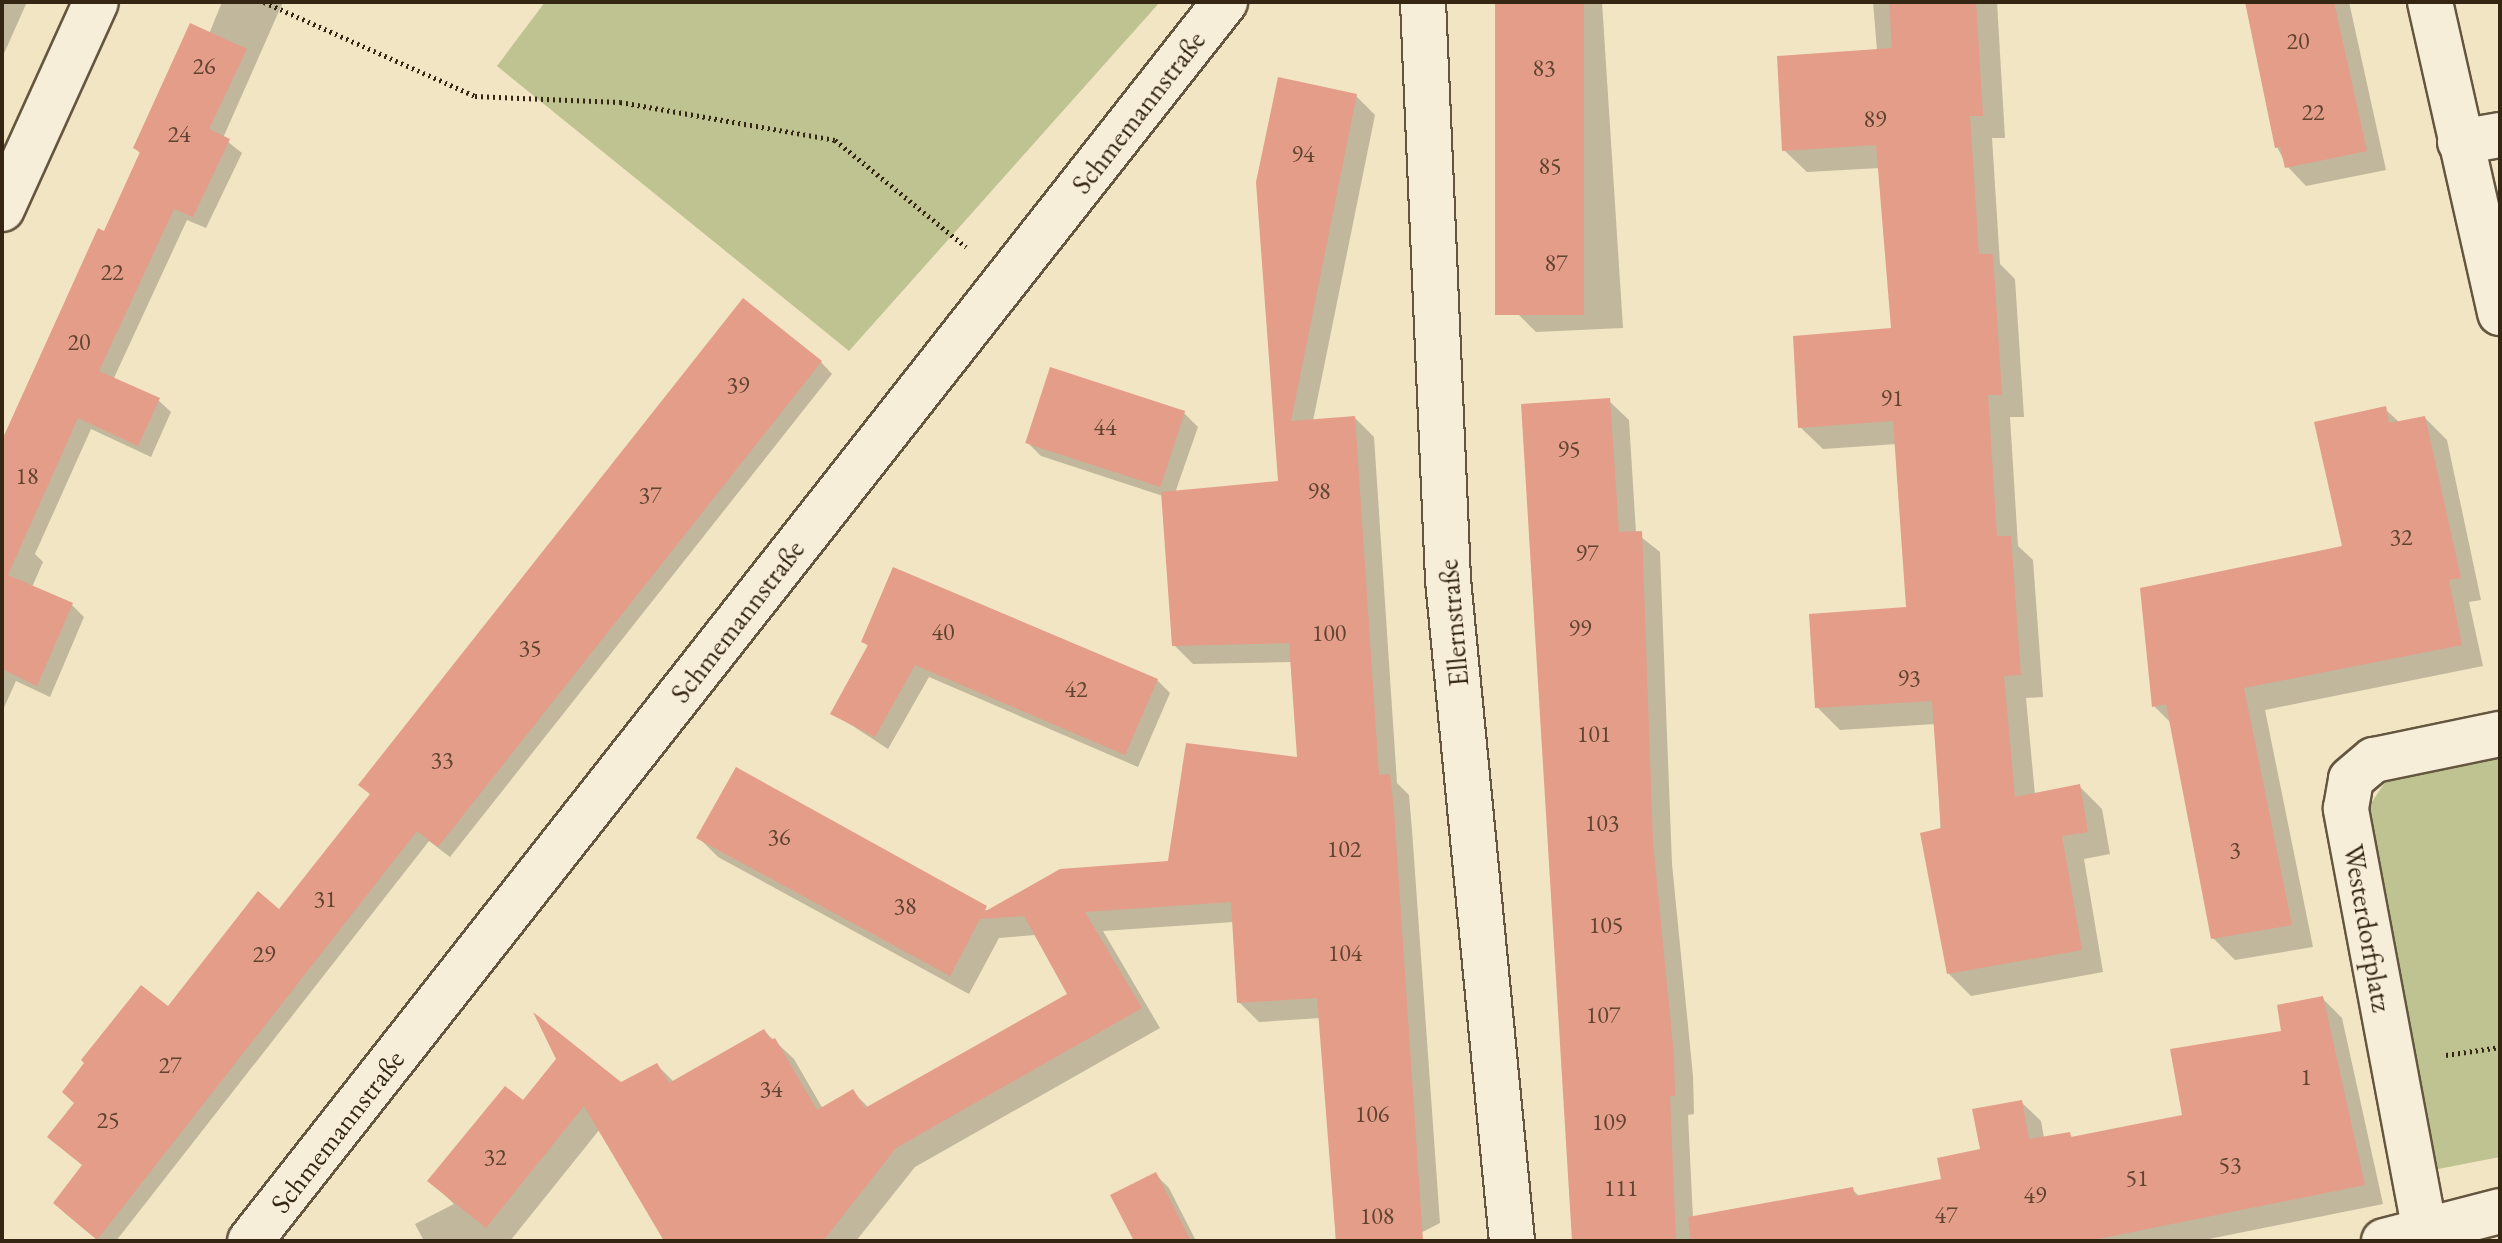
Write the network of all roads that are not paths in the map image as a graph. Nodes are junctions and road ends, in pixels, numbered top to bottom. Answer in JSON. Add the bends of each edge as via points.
{"nodes":[{"id":1,"x":96,"y":2,"type":"edge"},
{"id":2,"x":1225,"y":2,"type":"edge"},
{"id":3,"x":1423,"y":2,"type":"edge"},
{"id":4,"x":2430,"y":2,"type":"edge"},
{"id":5,"x":2480,"y":138,"type":"edge"},
{"id":6,"x":2,"y":209,"type":"edge"},
{"id":7,"x":2500,"y":313,"type":"edge"},
{"id":8,"x":2500,"y":734,"type":"edge"},
{"id":9,"x":2500,"y":1211,"type":"edge"},
{"id":10,"x":2405,"y":1237,"type":"edge"},
{"id":11,"x":250,"y":1241,"type":"edge"},
{"id":12,"x":1512,"y":1241,"type":"edge"}],
"edges":[{"from":1,"to":6,"type":"street"},
{"from":2,"to":11,"type":"street","name":"Schmemannstraße"},
{"from":3,"to":12,"type":"street","name":"Ellernstraße","via":[[1448,580]]},
{"from":4,"to":5,"type":"street"},
{"from":5,"to":7,"type":"street"},
{"from":8,"to":10,"type":"street","name":"Westerdorfplatz","via":[[2374,760],[2351,779],[2346,808]]},
{"from":9,"to":10,"type":"street"}]}
